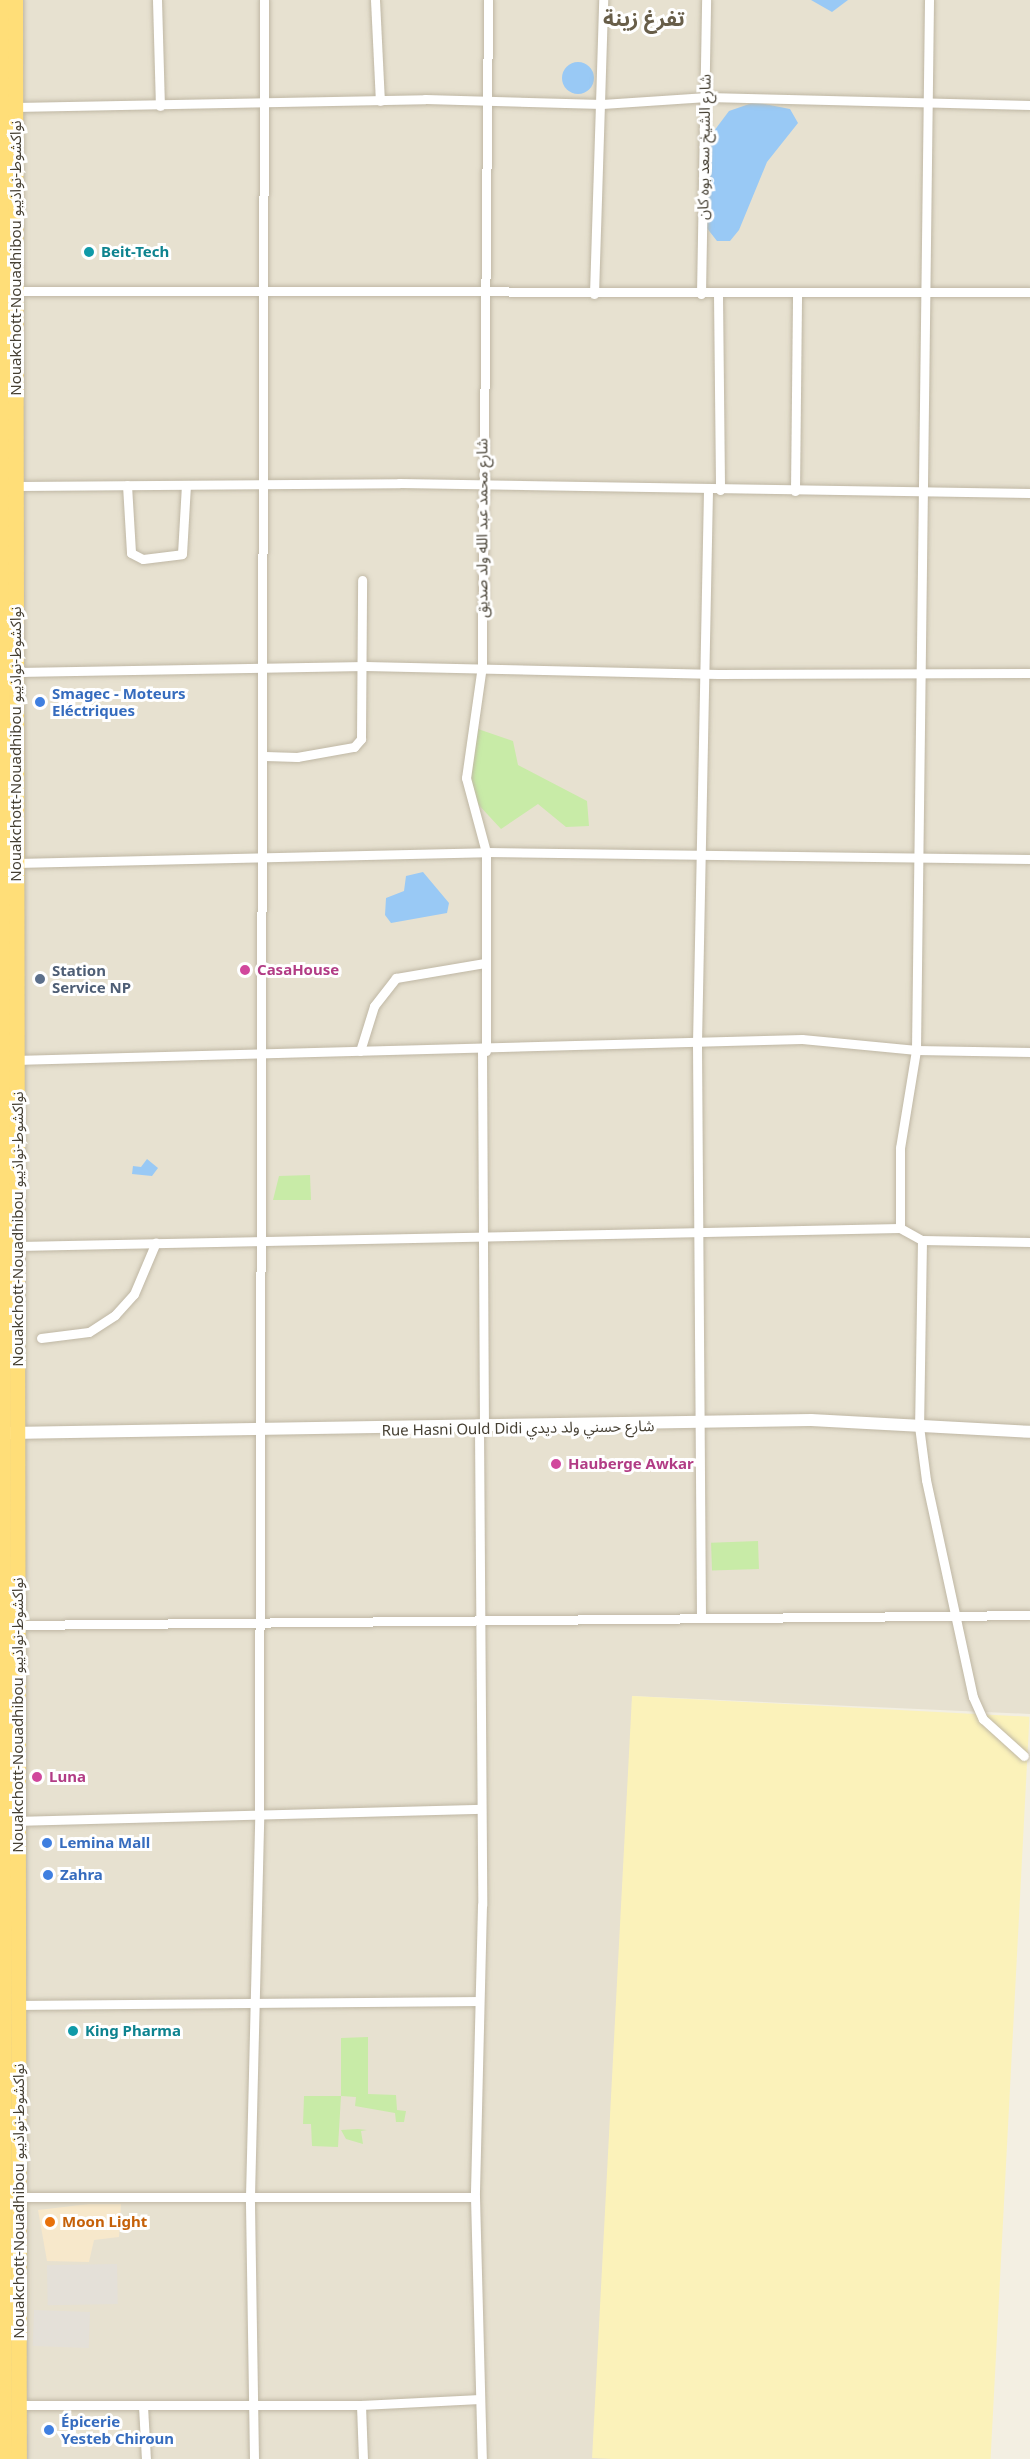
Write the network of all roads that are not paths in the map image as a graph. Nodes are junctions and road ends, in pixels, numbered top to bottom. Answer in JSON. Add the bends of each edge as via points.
{"nodes":[{"id":1,"x":1,"y":0,"type":"edge"},
{"id":2,"x":15,"y":0,"type":"edge"},
{"id":3,"x":157,"y":0,"type":"edge"},
{"id":4,"x":264,"y":0,"type":"edge"},
{"id":5,"x":375,"y":0,"type":"edge"},
{"id":6,"x":488,"y":0,"type":"edge"},
{"id":7,"x":603,"y":0,"type":"edge"},
{"id":8,"x":706,"y":0,"type":"edge"},
{"id":9,"x":929,"y":0,"type":"edge"},
{"id":10,"x":6,"y":69,"type":"edge"},
{"id":11,"x":706,"y":97,"type":"junction"},
{"id":12,"x":487,"y":100,"type":"junction"},
{"id":13,"x":380,"y":101,"type":"junction"},
{"id":14,"x":602,"y":104,"type":"junction"},
{"id":15,"x":264,"y":105,"type":"junction"},
{"id":16,"x":931,"y":105,"type":"junction"},
{"id":17,"x":1030,"y":105,"type":"edge"},
{"id":18,"x":160,"y":106,"type":"junction"},
{"id":19,"x":15,"y":107,"type":"junction"},
{"id":20,"x":1,"y":132,"type":"edge"},
{"id":21,"x":1,"y":238,"type":"edge"},
{"id":22,"x":17,"y":291,"type":"junction"},
{"id":23,"x":1030,"y":291,"type":"edge"},
{"id":24,"x":264,"y":292,"type":"junction"},
{"id":25,"x":926,"y":292,"type":"junction"},
{"id":26,"x":487,"y":293,"type":"junction"},
{"id":27,"x":797,"y":293,"type":"junction"},
{"id":28,"x":594,"y":294,"type":"junction"},
{"id":29,"x":701,"y":294,"type":"junction"},
{"id":30,"x":718,"y":294,"type":"junction"},
{"id":31,"x":2,"y":348,"type":"edge"},
{"id":32,"x":2,"y":464,"type":"edge"},
{"id":33,"x":186,"y":484,"type":"junction"},
{"id":34,"x":260,"y":484,"type":"junction"},
{"id":35,"x":127,"y":485,"type":"junction"},
{"id":36,"x":481,"y":485,"type":"junction"},
{"id":37,"x":17,"y":486,"type":"junction"},
{"id":38,"x":708,"y":490,"type":"junction"},
{"id":39,"x":720,"y":490,"type":"junction"},
{"id":40,"x":795,"y":491,"type":"junction"},
{"id":41,"x":924,"y":491,"type":"junction"},
{"id":42,"x":1030,"y":493,"type":"edge"},
{"id":43,"x":2,"y":544,"type":"edge"},
{"id":44,"x":362,"y":580,"type":"dead end"},
{"id":45,"x":365,"y":666,"type":"junction"},
{"id":46,"x":482,"y":666,"type":"junction"},
{"id":47,"x":260,"y":669,"type":"junction"},
{"id":48,"x":17,"y":672,"type":"junction"},
{"id":49,"x":922,"y":672,"type":"junction"},
{"id":50,"x":1030,"y":673,"type":"edge"},
{"id":51,"x":704,"y":674,"type":"junction"},
{"id":52,"x":2,"y":693,"type":"edge"},
{"id":53,"x":265,"y":756,"type":"junction"},
{"id":54,"x":2,"y":772,"type":"edge"},
{"id":55,"x":486,"y":852,"type":"junction"},
{"id":56,"x":700,"y":853,"type":"junction"},
{"id":57,"x":261,"y":856,"type":"junction"},
{"id":58,"x":915,"y":857,"type":"junction"},
{"id":59,"x":1030,"y":859,"type":"edge"},
{"id":60,"x":16,"y":863,"type":"junction"},
{"id":61,"x":1,"y":879,"type":"edge"},
{"id":62,"x":2,"y":956,"type":"edge"},
{"id":63,"x":485,"y":963,"type":"junction"},
{"id":64,"x":697,"y":1043,"type":"junction"},
{"id":65,"x":916,"y":1050,"type":"junction"},
{"id":66,"x":360,"y":1051,"type":"junction"},
{"id":67,"x":484,"y":1051,"type":"junction"},
{"id":68,"x":258,"y":1052,"type":"junction"},
{"id":69,"x":1030,"y":1053,"type":"edge"},
{"id":70,"x":17,"y":1059,"type":"junction"},
{"id":71,"x":0,"y":1063,"type":"edge"},
{"id":72,"x":0,"y":1172,"type":"edge"},
{"id":73,"x":900,"y":1228,"type":"junction"},
{"id":74,"x":698,"y":1231,"type":"junction"},
{"id":75,"x":482,"y":1236,"type":"junction"},
{"id":76,"x":258,"y":1239,"type":"junction"},
{"id":77,"x":922,"y":1240,"type":"junction"},
{"id":78,"x":156,"y":1242,"type":"junction"},
{"id":79,"x":1030,"y":1242,"type":"edge"},
{"id":80,"x":7,"y":1246,"type":"edge"},
{"id":81,"x":2,"y":1325,"type":"edge"},
{"id":82,"x":41,"y":1338,"type":"dead end"},
{"id":83,"x":699,"y":1425,"type":"junction"},
{"id":84,"x":919,"y":1426,"type":"junction"},
{"id":85,"x":482,"y":1429,"type":"junction"},
{"id":86,"x":1030,"y":1432,"type":"edge"},
{"id":87,"x":8,"y":1433,"type":"edge"},
{"id":88,"x":258,"y":1433,"type":"junction"},
{"id":89,"x":956,"y":1615,"type":"junction"},
{"id":90,"x":1030,"y":1615,"type":"edge"},
{"id":91,"x":479,"y":1617,"type":"junction"},
{"id":92,"x":701,"y":1618,"type":"junction"},
{"id":93,"x":258,"y":1623,"type":"junction"},
{"id":94,"x":8,"y":1625,"type":"edge"},
{"id":95,"x":1024,"y":1756,"type":"dead end"},
{"id":96,"x":479,"y":1809,"type":"junction"},
{"id":97,"x":259,"y":1815,"type":"junction"},
{"id":98,"x":8,"y":1822,"type":"edge"},
{"id":99,"x":477,"y":2001,"type":"junction"},
{"id":100,"x":8,"y":2005,"type":"edge"},
{"id":101,"x":252,"y":2006,"type":"junction"},
{"id":102,"x":250,"y":2196,"type":"junction"},
{"id":103,"x":7,"y":2197,"type":"edge"},
{"id":104,"x":474,"y":2197,"type":"junction"},
{"id":105,"x":480,"y":2399,"type":"junction"},
{"id":106,"x":8,"y":2405,"type":"edge"},
{"id":107,"x":361,"y":2405,"type":"junction"},
{"id":108,"x":143,"y":2406,"type":"junction"},
{"id":109,"x":251,"y":2406,"type":"junction"},
{"id":110,"x":4,"y":2459,"type":"edge"},
{"id":111,"x":19,"y":2459,"type":"edge"},
{"id":112,"x":146,"y":2459,"type":"edge"},
{"id":113,"x":254,"y":2459,"type":"edge"},
{"id":114,"x":363,"y":2459,"type":"edge"},
{"id":115,"x":482,"y":2459,"type":"edge"}],
"edges":[{"from":1,"to":10,"type":"highway","name":"Nouakchott-Nouadhibou نواكشوط-نواذيبو"},
{"from":2,"to":10,"type":"highway","name":"Nouakchott-Nouadhibou نواكشوط-نواذيبو"},
{"from":3,"to":18,"type":"street"},
{"from":4,"to":15,"type":"street"},
{"from":5,"to":13,"type":"street"},
{"from":6,"to":12,"type":"street","name":"شارع محمد عبد الله ولد صديق"},
{"from":7,"to":14,"type":"street"},
{"from":8,"to":11,"type":"street","name":"شارع الشيخ سعد بوه كان"},
{"from":9,"to":16,"type":"street"},
{"from":10,"to":19,"type":"highway","name":"Nouakchott-Nouadhibou نواكشوط-نواذيبو"},
{"from":10,"to":20,"type":"highway","name":"Nouakchott-Nouadhibou نواكشوط-نواذيبو"},
{"from":11,"to":14,"type":"street"},
{"from":11,"to":16,"type":"street"},
{"from":11,"to":29,"type":"street","name":"شارع الشيخ سعد بوه كان"},
{"from":12,"to":13,"type":"street"},
{"from":12,"to":14,"type":"street"},
{"from":12,"to":26,"type":"street","name":"شارع محمد عبد الله ولد صديق"},
{"from":13,"to":15,"type":"street"},
{"from":14,"to":28,"type":"street"},
{"from":15,"to":18,"type":"street"},
{"from":15,"to":24,"type":"street"},
{"from":16,"to":17,"type":"street"},
{"from":16,"to":25,"type":"street"},
{"from":18,"to":19,"type":"street"},
{"from":19,"to":22,"type":"highway","name":"Nouakchott-Nouadhibou نواكشوط-نواذيبو"},
{"from":20,"to":21,"type":"highway","name":"Nouakchott-Nouadhibou نواكشوط-نواذيبو"},
{"from":21,"to":31,"type":"highway","name":"Nouakchott-Nouadhibou نواكشوط-نواذيبو"},
{"from":22,"to":24,"type":"street"},
{"from":22,"to":37,"type":"highway","name":"Nouakchott-Nouadhibou نواكشوط-نواذيبو"},
{"from":23,"to":25,"type":"street"},
{"from":24,"to":26,"type":"street"},
{"from":24,"to":34,"type":"street"},
{"from":25,"to":27,"type":"street"},
{"from":25,"to":41,"type":"street"},
{"from":26,"to":28,"type":"street"},
{"from":26,"to":36,"type":"street","name":"شارع محمد عبد الله ولد صديق"},
{"from":27,"to":30,"type":"street"},
{"from":27,"to":40,"type":"street"},
{"from":28,"to":29,"type":"street"},
{"from":29,"to":30,"type":"street"},
{"from":30,"to":39,"type":"street"},
{"from":31,"to":32,"type":"highway","name":"Nouakchott-Nouadhibou نواكشوط-نواذيبو"},
{"from":32,"to":43,"type":"highway","name":"Nouakchott-Nouadhibou نواكشوط-نواذيبو"},
{"from":33,"to":34,"type":"street"},
{"from":33,"to":35,"type":"street"},
{"from":33,"to":35,"type":"street","via":[[182,554],[143,559],[131,553]]},
{"from":34,"to":36,"type":"street"},
{"from":34,"to":47,"type":"street"},
{"from":35,"to":37,"type":"street"},
{"from":36,"to":38,"type":"street"},
{"from":36,"to":46,"type":"street","name":"شارع محمد عبد الله ولد صديق"},
{"from":37,"to":48,"type":"highway","name":"Nouakchott-Nouadhibou نواكشوط-نواذيبو"},
{"from":38,"to":39,"type":"street"},
{"from":38,"to":51,"type":"street"},
{"from":39,"to":40,"type":"street"},
{"from":40,"to":41,"type":"street"},
{"from":41,"to":42,"type":"street"},
{"from":41,"to":49,"type":"street"},
{"from":43,"to":52,"type":"highway","name":"Nouakchott-Nouadhibou نواكشوط-نواذيبو"},
{"from":44,"to":45,"type":"street"},
{"from":45,"to":46,"type":"street"},
{"from":45,"to":47,"type":"street"},
{"from":45,"to":53,"type":"street","via":[[361,739],[354,747],[297,757]]},
{"from":46,"to":51,"type":"street"},
{"from":46,"to":55,"type":"street","name":"شارع محمد عبد الله ولد صديق","via":[[466,778]]},
{"from":47,"to":48,"type":"street"},
{"from":47,"to":53,"type":"street"},
{"from":48,"to":60,"type":"highway","name":"Nouakchott-Nouadhibou نواكشوط-نواذيبو"},
{"from":49,"to":50,"type":"street"},
{"from":49,"to":51,"type":"street"},
{"from":49,"to":58,"type":"street"},
{"from":51,"to":56,"type":"street"},
{"from":52,"to":54,"type":"highway","name":"Nouakchott-Nouadhibou نواكشوط-نواذيبو"},
{"from":53,"to":57,"type":"street"},
{"from":54,"to":61,"type":"highway","name":"Nouakchott-Nouadhibou نواكشوط-نواذيبو"},
{"from":55,"to":56,"type":"street"},
{"from":55,"to":57,"type":"street"},
{"from":55,"to":63,"type":"street","name":"شارع محمد عبد الله ولد صديق"},
{"from":56,"to":58,"type":"street"},
{"from":56,"to":64,"type":"street"},
{"from":57,"to":60,"type":"street"},
{"from":57,"to":68,"type":"street"},
{"from":58,"to":59,"type":"street"},
{"from":58,"to":65,"type":"street"},
{"from":60,"to":70,"type":"highway","name":"Nouakchott-Nouadhibou نواكشوط-نواذيبو"},
{"from":61,"to":62,"type":"highway","name":"Nouakchott-Nouadhibou نواكشوط-نواذيبو"},
{"from":62,"to":71,"type":"highway","name":"Nouakchott-Nouadhibou نواكشوط-نواذيبو"},
{"from":63,"to":66,"type":"street","via":[[396,978],[374,1006]]},
{"from":63,"to":67,"type":"street","name":"شارع محمد عبد الله ولد صديق"},
{"from":64,"to":65,"type":"street","via":[[846,1040]]},
{"from":64,"to":67,"type":"street"},
{"from":64,"to":74,"type":"street"},
{"from":65,"to":69,"type":"street"},
{"from":65,"to":73,"type":"street","via":[[900,1148]]},
{"from":66,"to":67,"type":"street"},
{"from":66,"to":68,"type":"street"},
{"from":67,"to":75,"type":"street","name":"شارع محمد عبد الله ولد صديق"},
{"from":68,"to":70,"type":"street"},
{"from":68,"to":76,"type":"street"},
{"from":70,"to":71,"type":"street"},
{"from":70,"to":80,"type":"highway","name":"Nouakchott-Nouadhibou نواكشوط-نواذيبو"},
{"from":71,"to":72,"type":"highway","name":"Nouakchott-Nouadhibou نواكشوط-نواذيبو"},
{"from":72,"to":80,"type":"highway","name":"Nouakchott-Nouadhibou نواكشوط-نواذيبو"},
{"from":73,"to":74,"type":"street"},
{"from":73,"to":77,"type":"street"},
{"from":74,"to":75,"type":"street"},
{"from":74,"to":83,"type":"street"},
{"from":75,"to":76,"type":"street"},
{"from":75,"to":85,"type":"street","name":"شارع محمد عبد الله ولد صديق"},
{"from":76,"to":78,"type":"street"},
{"from":76,"to":88,"type":"street"},
{"from":77,"to":79,"type":"street"},
{"from":77,"to":84,"type":"street"},
{"from":78,"to":80,"type":"street"},
{"from":78,"to":82,"type":"street","via":[[134,1294],[115,1315],[89,1332]]},
{"from":80,"to":81,"type":"highway","name":"Nouakchott-Nouadhibou نواكشوط-نواذيبو"},
{"from":80,"to":87,"type":"highway","name":"Nouakchott-Nouadhibou نواكشوط-نواذيبو"},
{"from":81,"to":87,"type":"highway","name":"Nouakchott-Nouadhibou نواكشوط-نواذيبو"},
{"from":83,"to":84,"type":"street","name":"Rue Hasni Ould Didi شارع حسني ولد ديدي","via":[[811,1420]]},
{"from":83,"to":85,"type":"street","name":"Rue Hasni Ould Didi شارع حسني ولد ديدي"},
{"from":83,"to":92,"type":"street"},
{"from":84,"to":86,"type":"street","name":"Rue Hasni Ould Didi شارع حسني ولد ديدي"},
{"from":84,"to":89,"type":"street"},
{"from":85,"to":88,"type":"street","name":"Rue Hasni Ould Didi شارع حسني ولد ديدي"},
{"from":85,"to":91,"type":"street","name":"شارع محمد عبد الله ولد صديق"},
{"from":87,"to":88,"type":"street","name":"Rue Hasni Ould Didi شارع حسني ولد ديدي"},
{"from":87,"to":94,"type":"highway","name":"Nouakchott-Nouadhibou نواكشوط-نواذيبو"},
{"from":88,"to":93,"type":"street"},
{"from":89,"to":90,"type":"street"},
{"from":89,"to":92,"type":"street"},
{"from":89,"to":95,"type":"street","via":[[973,1697],[983,1719]]},
{"from":91,"to":92,"type":"street"},
{"from":91,"to":93,"type":"street"},
{"from":91,"to":96,"type":"street","name":"شارع محمد عبد الله ولد صديق"},
{"from":93,"to":94,"type":"street"},
{"from":93,"to":97,"type":"street"},
{"from":94,"to":98,"type":"highway","name":"Nouakchott-Nouadhibou نواكشوط-نواذيبو"},
{"from":96,"to":97,"type":"street"},
{"from":96,"to":99,"type":"street","name":"شارع محمد عبد الله ولد صديق"},
{"from":97,"to":98,"type":"street"},
{"from":97,"to":101,"type":"street"},
{"from":98,"to":100,"type":"highway","name":"Nouakchott-Nouadhibou نواكشوط-نواذيبو"},
{"from":99,"to":101,"type":"street"},
{"from":99,"to":104,"type":"street","name":"شارع محمد عبد الله ولد صديق"},
{"from":100,"to":101,"type":"street"},
{"from":100,"to":103,"type":"highway","name":"Nouakchott-Nouadhibou نواكشوط-نواذيبو"},
{"from":101,"to":102,"type":"street"},
{"from":102,"to":103,"type":"street"},
{"from":102,"to":104,"type":"street"},
{"from":102,"to":109,"type":"street"},
{"from":103,"to":106,"type":"highway","name":"Nouakchott-Nouadhibou نواكشوط-نواذيبو"},
{"from":104,"to":105,"type":"street","name":"شارع محمد عبد الله ولد صديق"},
{"from":105,"to":107,"type":"street"},
{"from":105,"to":115,"type":"street","name":"شارع محمد عبد الله ولد صديق"},
{"from":106,"to":108,"type":"street"},
{"from":106,"to":110,"type":"highway","name":"Nouakchott-Nouadhibou نواكشوط-نواذيبو"},
{"from":106,"to":111,"type":"highway","name":"Nouakchott-Nouadhibou نواكشوط-نواذيبو"},
{"from":107,"to":109,"type":"street"},
{"from":107,"to":114,"type":"street"},
{"from":108,"to":109,"type":"street"},
{"from":108,"to":112,"type":"street"},
{"from":109,"to":113,"type":"street"}]}
